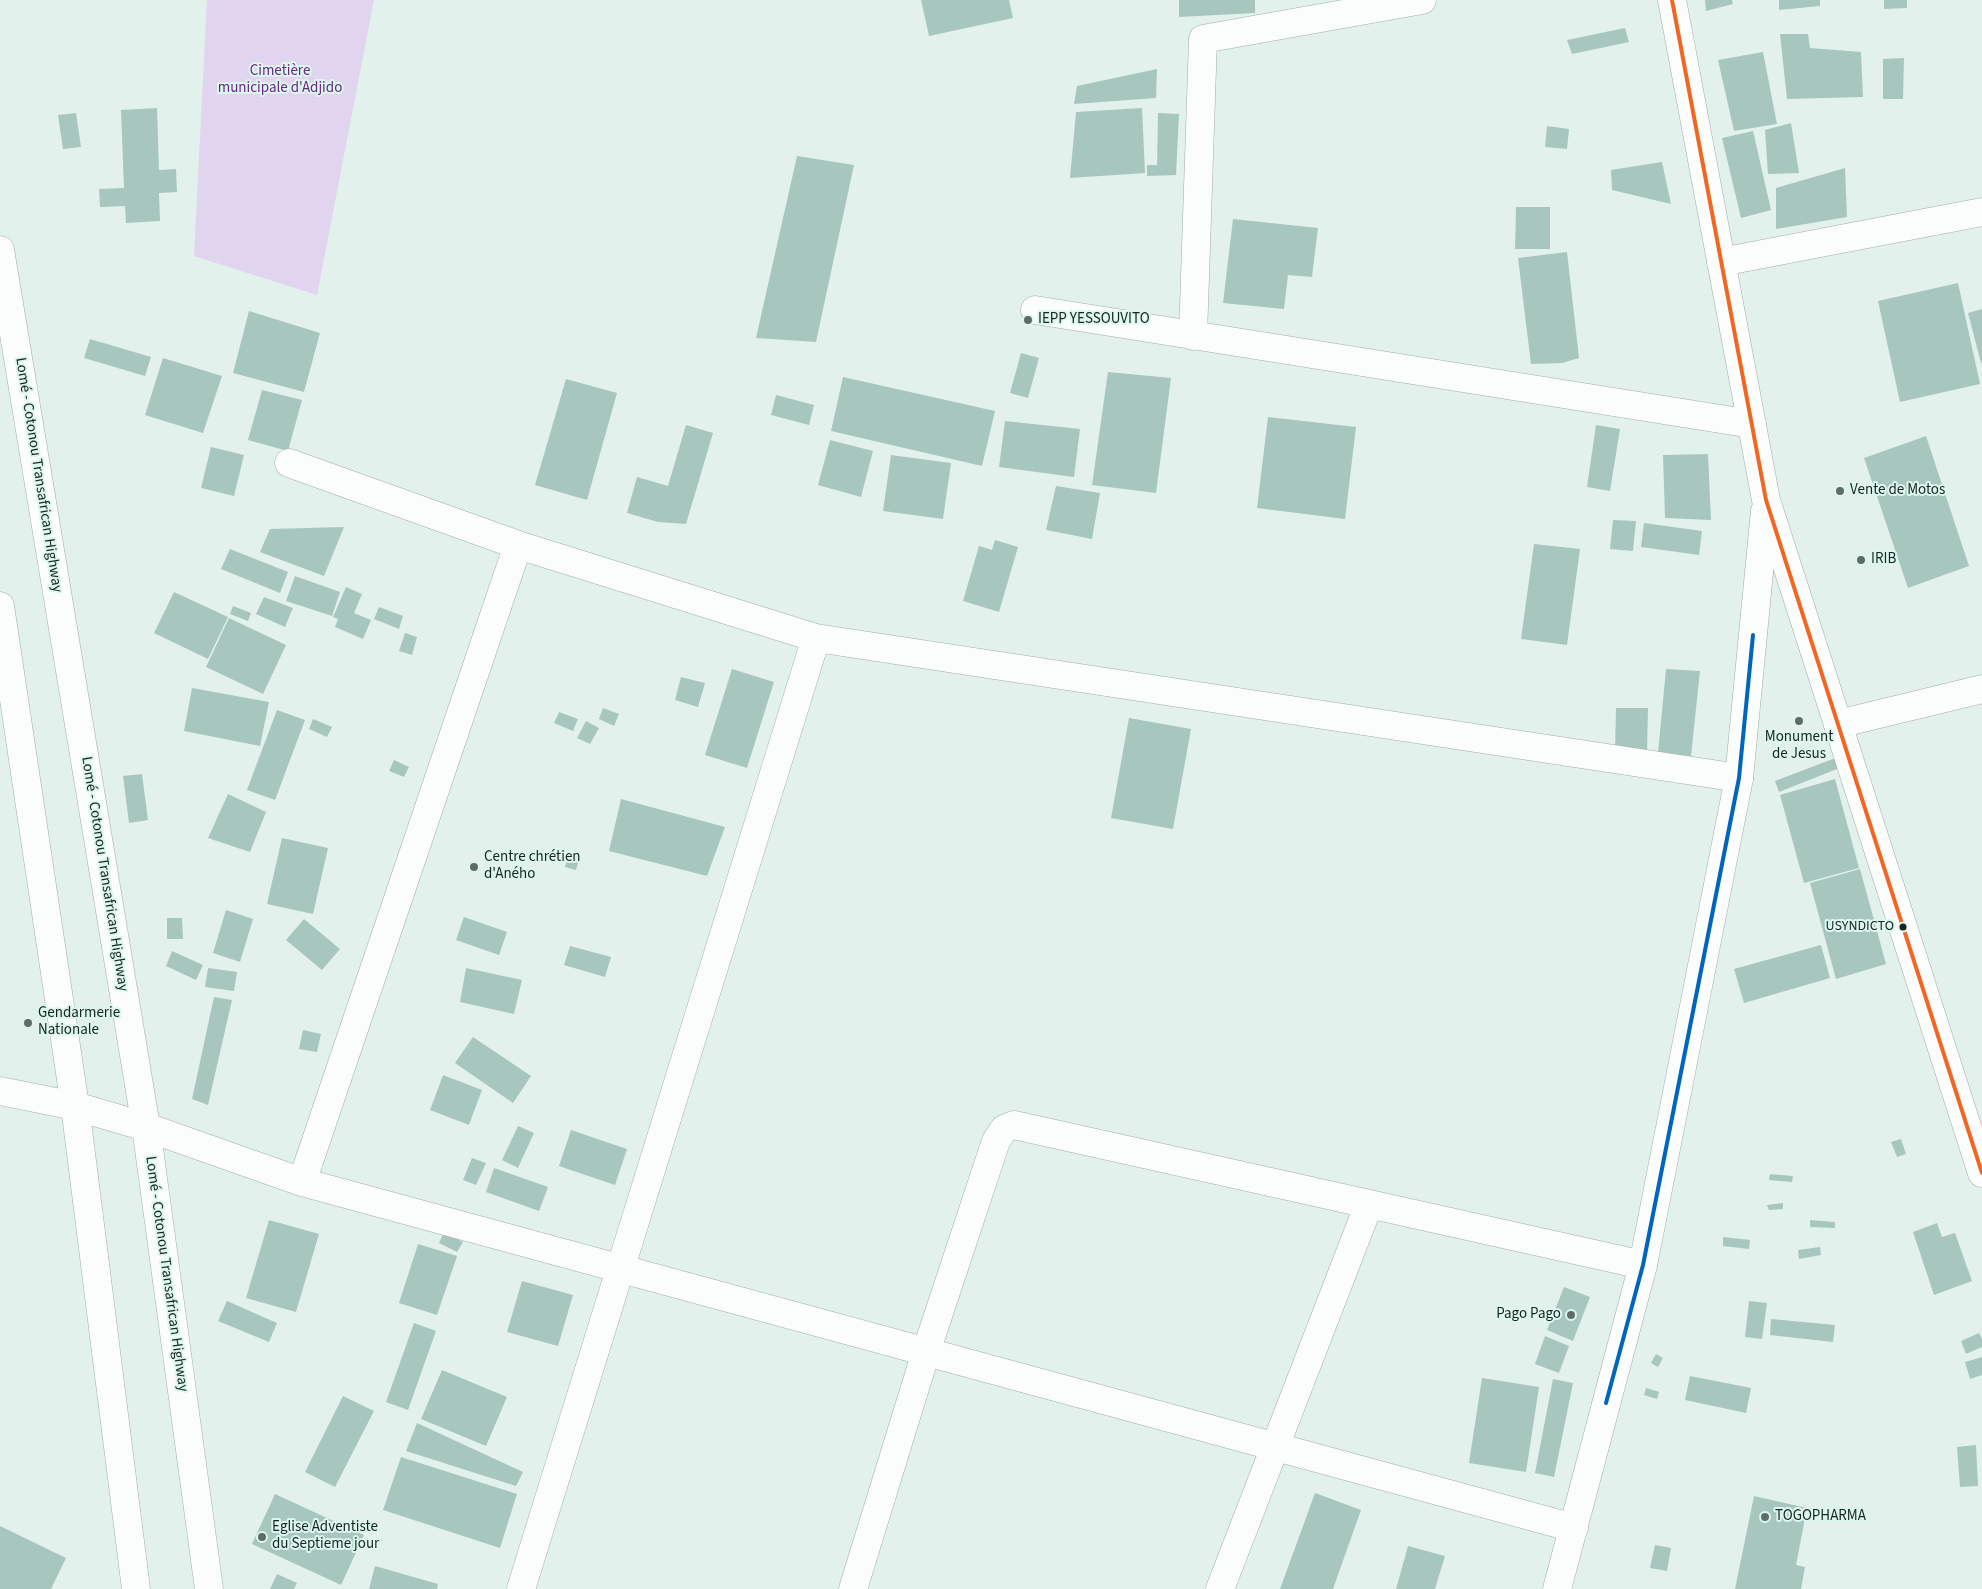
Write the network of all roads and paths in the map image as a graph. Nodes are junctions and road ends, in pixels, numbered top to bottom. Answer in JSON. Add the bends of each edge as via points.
{"nodes":[{"id":1,"x":1422,"y":0,"type":"edge"},
{"id":2,"x":1672,"y":0,"type":"edge"},
{"id":3,"x":1982,"y":212,"type":"edge"},
{"id":4,"x":0,"y":250,"type":"edge"},
{"id":5,"x":1721,"y":262,"type":"junction"},
{"id":6,"x":1035,"y":310,"type":"dead end"},
{"id":7,"x":1193,"y":336,"type":"junction"},
{"id":8,"x":1752,"y":424,"type":"junction"},
{"id":9,"x":289,"y":463,"type":"dead end"},
{"id":10,"x":1766,"y":500,"type":"junction"},
{"id":11,"x":518,"y":545,"type":"junction"},
{"id":12,"x":0,"y":606,"type":"edge"},
{"id":13,"x":816,"y":638,"type":"junction"},
{"id":14,"x":1982,"y":690,"type":"edge"},
{"id":15,"x":1838,"y":724,"type":"junction"},
{"id":16,"x":1739,"y":778,"type":"junction"},
{"id":17,"x":0,"y":1091,"type":"edge"},
{"id":18,"x":75,"y":1106,"type":"junction"},
{"id":19,"x":146,"y":1127,"type":"junction"},
{"id":20,"x":1982,"y":1174,"type":"edge"},
{"id":21,"x":302,"y":1182,"type":"junction"},
{"id":22,"x":1369,"y":1204,"type":"junction"},
{"id":23,"x":1643,"y":1265,"type":"junction"},
{"id":24,"x":620,"y":1269,"type":"junction"},
{"id":25,"x":926,"y":1352,"type":"junction"},
{"id":26,"x":1276,"y":1447,"type":"junction"},
{"id":27,"x":1574,"y":1528,"type":"junction"},
{"id":28,"x":136,"y":1589,"type":"edge"},
{"id":29,"x":209,"y":1589,"type":"edge"},
{"id":30,"x":521,"y":1589,"type":"edge"},
{"id":31,"x":852,"y":1589,"type":"edge"},
{"id":32,"x":1220,"y":1589,"type":"edge"},
{"id":33,"x":1558,"y":1589,"type":"edge"}],
"edges":[{"from":1,"to":7,"type":"main road","via":[[1203,39]]},
{"from":2,"to":5,"type":"main road"},
{"from":3,"to":5,"type":"main road"},
{"from":4,"to":19,"type":"main road","name":"Lomé - Cotonou Transafrican Highway"},
{"from":5,"to":8,"type":"main road"},
{"from":6,"to":7,"type":"main road"},
{"from":7,"to":8,"type":"main road"},
{"from":8,"to":10,"type":"main road"},
{"from":9,"to":11,"type":"main road"},
{"from":10,"to":15,"type":"main road"},
{"from":10,"to":16,"type":"main road"},
{"from":11,"to":13,"type":"main road"},
{"from":11,"to":21,"type":"main road"},
{"from":12,"to":18,"type":"main road"},
{"from":13,"to":16,"type":"main road"},
{"from":13,"to":24,"type":"main road"},
{"from":14,"to":15,"type":"main road"},
{"from":15,"to":20,"type":"main road"},
{"from":16,"to":23,"type":"main road"},
{"from":17,"to":18,"type":"main road"},
{"from":18,"to":19,"type":"main road"},
{"from":18,"to":28,"type":"main road"},
{"from":19,"to":21,"type":"main road"},
{"from":19,"to":29,"type":"main road","name":"Lomé - Cotonou Transafrican Highway"},
{"from":21,"to":24,"type":"main road"},
{"from":22,"to":23,"type":"main road"},
{"from":22,"to":25,"type":"main road","via":[[1014,1125],[1004,1129],[996,1141]]},
{"from":22,"to":26,"type":"main road"},
{"from":23,"to":27,"type":"main road"},
{"from":24,"to":25,"type":"main road"},
{"from":24,"to":30,"type":"main road"},
{"from":25,"to":26,"type":"main road"},
{"from":25,"to":31,"type":"main road"},
{"from":26,"to":27,"type":"main road"},
{"from":26,"to":32,"type":"main road"},
{"from":27,"to":33,"type":"main road"}]}
